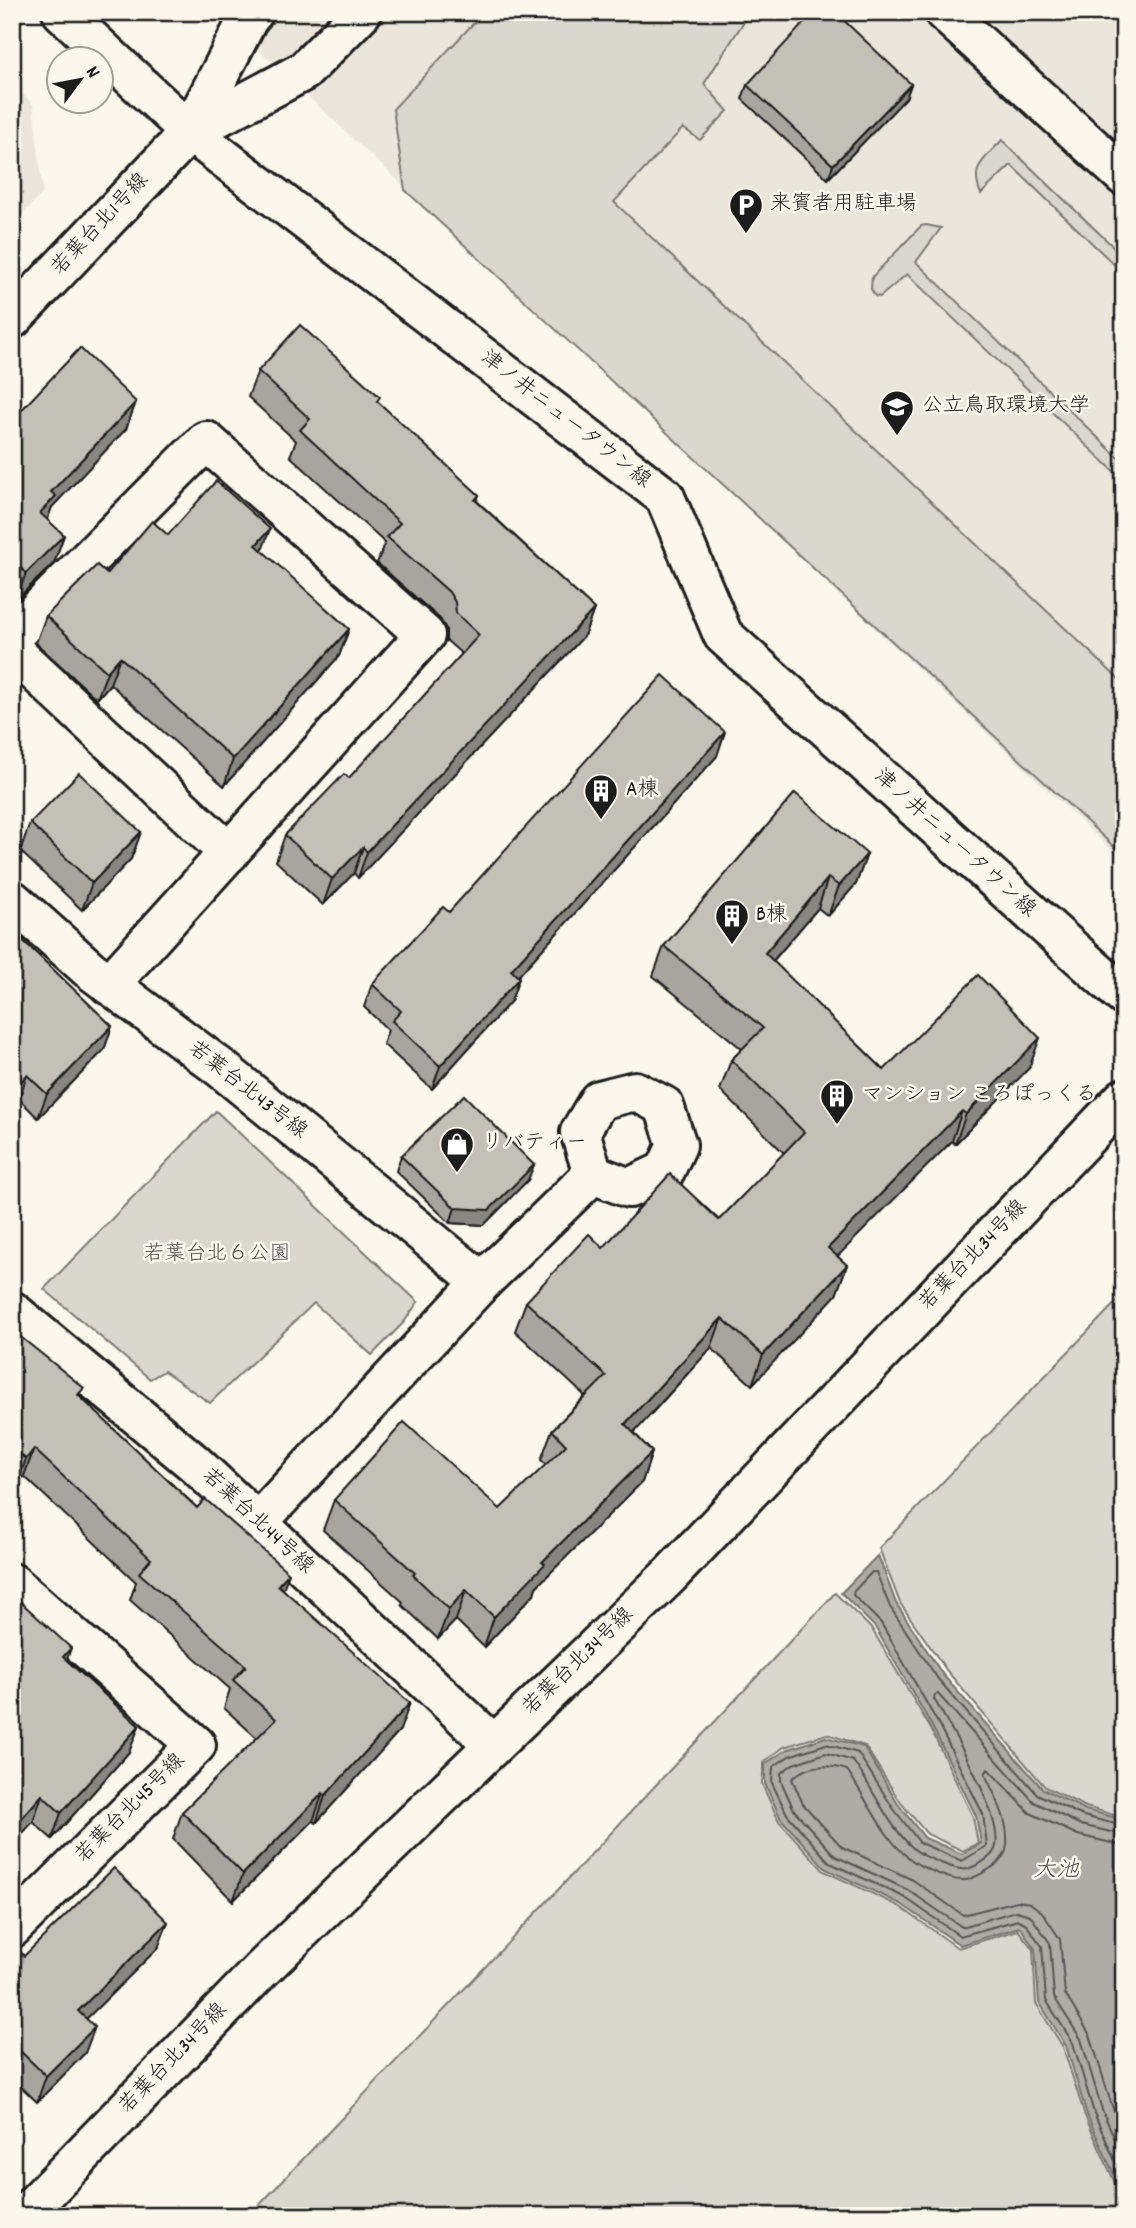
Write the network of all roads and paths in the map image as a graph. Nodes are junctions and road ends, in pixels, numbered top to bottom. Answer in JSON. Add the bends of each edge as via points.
{"nodes":[{"id":1,"x":62,"y":12,"type":"edge"},
{"id":2,"x":254,"y":12,"type":"edge"},
{"id":3,"x":362,"y":12,"type":"edge"},
{"id":4,"x":944,"y":12,"type":"edge"},
{"id":5,"x":190,"y":132,"type":"junction"},
{"id":6,"x":1124,"y":176,"type":"edge"},
{"id":7,"x":12,"y":319,"type":"edge"},
{"id":8,"x":12,"y":636,"type":"edge"},
{"id":9,"x":12,"y":650,"type":"edge"},
{"id":10,"x":229,"y":853,"type":"junction"},
{"id":11,"x":12,"y":900,"type":"edge"},
{"id":12,"x":109,"y":985,"type":"junction"},
{"id":13,"x":1124,"y":996,"type":"edge"},
{"id":14,"x":1124,"y":1098,"type":"edge"},
{"id":15,"x":593,"y":1174,"type":"dead end"},
{"id":16,"x":482,"y":1282,"type":"junction"},
{"id":17,"x":12,"y":1311,"type":"edge"},
{"id":18,"x":258,"y":1522,"type":"junction"},
{"id":19,"x":12,"y":1583,"type":"edge"},
{"id":20,"x":493,"y":1744,"type":"junction"},
{"id":21,"x":12,"y":1928,"type":"edge"},
{"id":22,"x":23,"y":2216,"type":"edge"}],
"edges":[{"from":1,"to":5,"type":"street","name":"津ノ井ニュータウン線"},
{"from":2,"to":5,"type":"street"},
{"from":3,"to":5,"type":"street","via":[[304,72]]},
{"from":4,"to":6,"type":"street"},
{"from":5,"to":7,"type":"street","name":"若葉台北1号線"},
{"from":5,"to":13,"type":"street","name":"津ノ井ニュータウン線","via":[[665,497],[723,635]]},
{"from":8,"to":10,"type":"street","via":[[206,440],[425,635]]},
{"from":9,"to":10,"type":"street"},
{"from":10,"to":12,"type":"street"},
{"from":11,"to":12,"type":"street","name":"若葉台北43号線"},
{"from":12,"to":16,"type":"street","name":"若葉台北43号線","via":[[222,1069]]},
{"from":14,"to":20,"type":"street","name":"若葉台北34号線","via":[[669,1576]]},
{"from":15,"to":16,"type":"street"},
{"from":16,"to":18,"type":"street"},
{"from":17,"to":18,"type":"street","name":"若葉台北44号線"},
{"from":18,"to":20,"type":"street","name":"若葉台北44号線"},
{"from":19,"to":21,"type":"street","name":"若葉台北45号線","via":[[196,1745]]},
{"from":20,"to":22,"type":"street","name":"若葉台北34号線","via":[[261,1970]]}]}
